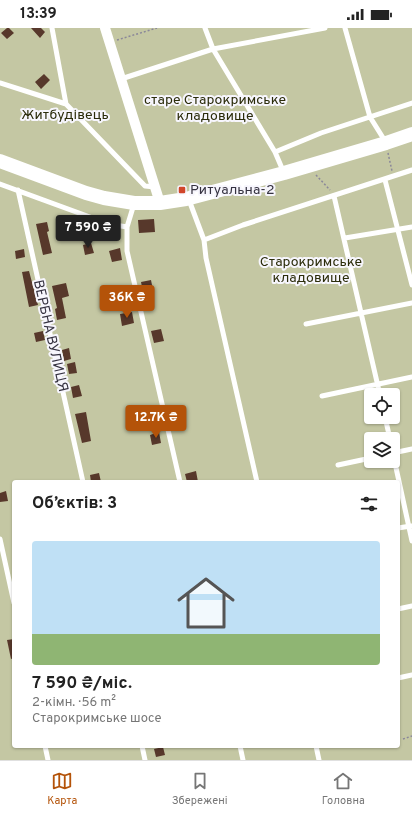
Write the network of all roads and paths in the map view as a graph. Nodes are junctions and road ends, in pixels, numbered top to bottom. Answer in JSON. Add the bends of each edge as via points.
{"nodes":[{"id":1,"x":52,"y":28,"type":"edge"},
{"id":2,"x":105,"y":28,"type":"edge"},
{"id":3,"x":157,"y":28,"type":"edge"},
{"id":4,"x":205,"y":28,"type":"edge"},
{"id":5,"x":325,"y":28,"type":"edge"},
{"id":6,"x":345,"y":28,"type":"edge"},
{"id":7,"x":110,"y":42,"type":"junction"},
{"id":8,"x":213,"y":49,"type":"junction"},
{"id":9,"x":121,"y":79,"type":"junction"},
{"id":10,"x":0,"y":83,"type":"edge"},
{"id":11,"x":412,"y":103,"type":"edge"},
{"id":12,"x":66,"y":104,"type":"junction"},
{"id":13,"x":370,"y":117,"type":"junction"},
{"id":14,"x":412,"y":134,"type":"edge"},
{"id":15,"x":386,"y":143,"type":"junction"},
{"id":16,"x":274,"y":152,"type":"junction"},
{"id":17,"x":0,"y":161,"type":"edge"},
{"id":18,"x":308,"y":165,"type":"junction"},
{"id":19,"x":412,"y":170,"type":"edge"},
{"id":20,"x":284,"y":173,"type":"junction"},
{"id":21,"x":393,"y":177,"type":"junction"},
{"id":22,"x":384,"y":180,"type":"junction"},
{"id":23,"x":0,"y":184,"type":"edge"},
{"id":24,"x":155,"y":187,"type":"junction"},
{"id":25,"x":18,"y":190,"type":"junction"},
{"id":26,"x":334,"y":196,"type":"junction"},
{"id":27,"x":189,"y":198,"type":"junction"},
{"id":28,"x":134,"y":203,"type":"junction"},
{"id":29,"x":160,"y":203,"type":"junction"},
{"id":30,"x":127,"y":227,"type":"junction"},
{"id":31,"x":412,"y":227,"type":"edge"},
{"id":32,"x":398,"y":229,"type":"junction"},
{"id":33,"x":345,"y":238,"type":"junction"},
{"id":34,"x":204,"y":240,"type":"junction"},
{"id":35,"x":412,"y":285,"type":"edge"},
{"id":36,"x":412,"y":303,"type":"edge"},
{"id":37,"x":362,"y":313,"type":"junction"},
{"id":38,"x":306,"y":324,"type":"dead end"},
{"id":39,"x":412,"y":377,"type":"edge"},
{"id":40,"x":378,"y":384,"type":"junction"},
{"id":41,"x":379,"y":388,"type":"edge"},
{"id":42,"x":322,"y":396,"type":"dead end"},
{"id":43,"x":412,"y":450,"type":"edge"},
{"id":44,"x":400,"y":453,"type":"edge"},
{"id":45,"x":364,"y":459,"type":"edge"},
{"id":46,"x":338,"y":465,"type":"dead end"},
{"id":47,"x":396,"y":468,"type":"edge"},
{"id":48,"x":83,"y":480,"type":"edge"},
{"id":49,"x":180,"y":480,"type":"edge"},
{"id":50,"x":257,"y":480,"type":"edge"},
{"id":51,"x":399,"y":480,"type":"edge"},
{"id":52,"x":400,"y":484,"type":"edge"},
{"id":53,"x":410,"y":526,"type":"edge"},
{"id":54,"x":400,"y":528,"type":"edge"},
{"id":55,"x":0,"y":539,"type":"edge"},
{"id":56,"x":412,"y":542,"type":"edge"},
{"id":57,"x":12,"y":594,"type":"edge"},
{"id":58,"x":412,"y":606,"type":"edge"},
{"id":59,"x":400,"y":609,"type":"edge"},
{"id":60,"x":412,"y":675,"type":"edge"},
{"id":61,"x":400,"y":678,"type":"edge"},
{"id":62,"x":412,"y":736,"type":"edge"},
{"id":63,"x":403,"y":739,"type":"dead end"},
{"id":64,"x":45,"y":748,"type":"edge"},
{"id":65,"x":142,"y":748,"type":"edge"},
{"id":66,"x":240,"y":748,"type":"edge"},
{"id":67,"x":316,"y":748,"type":"edge"},
{"id":68,"x":48,"y":760,"type":"edge"},
{"id":69,"x":145,"y":760,"type":"edge"},
{"id":70,"x":243,"y":760,"type":"edge"},
{"id":71,"x":319,"y":760,"type":"edge"}],
"edges":[{"from":1,"to":12,"type":"lane"},
{"from":2,"to":7,"type":"street"},
{"from":3,"to":7,"type":"path"},
{"from":4,"to":8,"type":"lane"},
{"from":5,"to":8,"type":"lane"},
{"from":6,"to":13,"type":"lane"},
{"from":7,"to":9,"type":"street"},
{"from":8,"to":9,"type":"lane"},
{"from":8,"to":16,"type":"lane"},
{"from":9,"to":24,"type":"street"},
{"from":10,"to":12,"type":"lane"},
{"from":11,"to":13,"type":"lane"},
{"from":12,"to":24,"type":"lane","via":[[145,186]]},
{"from":13,"to":15,"type":"lane"},
{"from":13,"to":16,"type":"lane"},
{"from":14,"to":15,"type":"street"},
{"from":15,"to":18,"type":"street"},
{"from":15,"to":21,"type":"path"},
{"from":16,"to":20,"type":"lane"},
{"from":17,"to":28,"type":"street","via":[[86,193]]},
{"from":18,"to":20,"type":"street"},
{"from":18,"to":26,"type":"path","via":[[310,171],[318,176]]},
{"from":19,"to":21,"type":"lane"},
{"from":20,"to":27,"type":"street"},
{"from":21,"to":22,"type":"lane"},
{"from":22,"to":26,"type":"lane"},
{"from":22,"to":32,"type":"lane"},
{"from":23,"to":25,"type":"lane"},
{"from":24,"to":29,"type":"street"},
{"from":25,"to":30,"type":"lane","via":[[110,224]]},
{"from":25,"to":48,"type":"lane","name":"ВЕРБНА ВУЛИЦЯ"},
{"from":26,"to":33,"type":"lane"},
{"from":26,"to":34,"type":"lane"},
{"from":27,"to":29,"type":"street"},
{"from":27,"to":34,"type":"lane"},
{"from":28,"to":29,"type":"street"},
{"from":28,"to":30,"type":"lane"},
{"from":30,"to":49,"type":"lane","via":[[127,251]]},
{"from":31,"to":32,"type":"lane"},
{"from":32,"to":33,"type":"lane"},
{"from":32,"to":35,"type":"lane"},
{"from":33,"to":37,"type":"lane"},
{"from":34,"to":50,"type":"lane"},
{"from":36,"to":37,"type":"lane"},
{"from":37,"to":38,"type":"lane"},
{"from":37,"to":40,"type":"lane"},
{"from":39,"to":40,"type":"lane"},
{"from":40,"to":41,"type":"lane"},
{"from":40,"to":42,"type":"lane"},
{"from":43,"to":44,"type":"lane"},
{"from":45,"to":46,"type":"lane"},
{"from":47,"to":51,"type":"lane"},
{"from":52,"to":53,"type":"lane"},
{"from":53,"to":54,"type":"lane"},
{"from":53,"to":56,"type":"lane"},
{"from":55,"to":57,"type":"lane"},
{"from":58,"to":59,"type":"lane"},
{"from":60,"to":61,"type":"lane"},
{"from":62,"to":63,"type":"path"},
{"from":64,"to":68,"type":"lane"},
{"from":65,"to":69,"type":"lane"},
{"from":66,"to":70,"type":"lane"},
{"from":67,"to":71,"type":"lane"}]}
